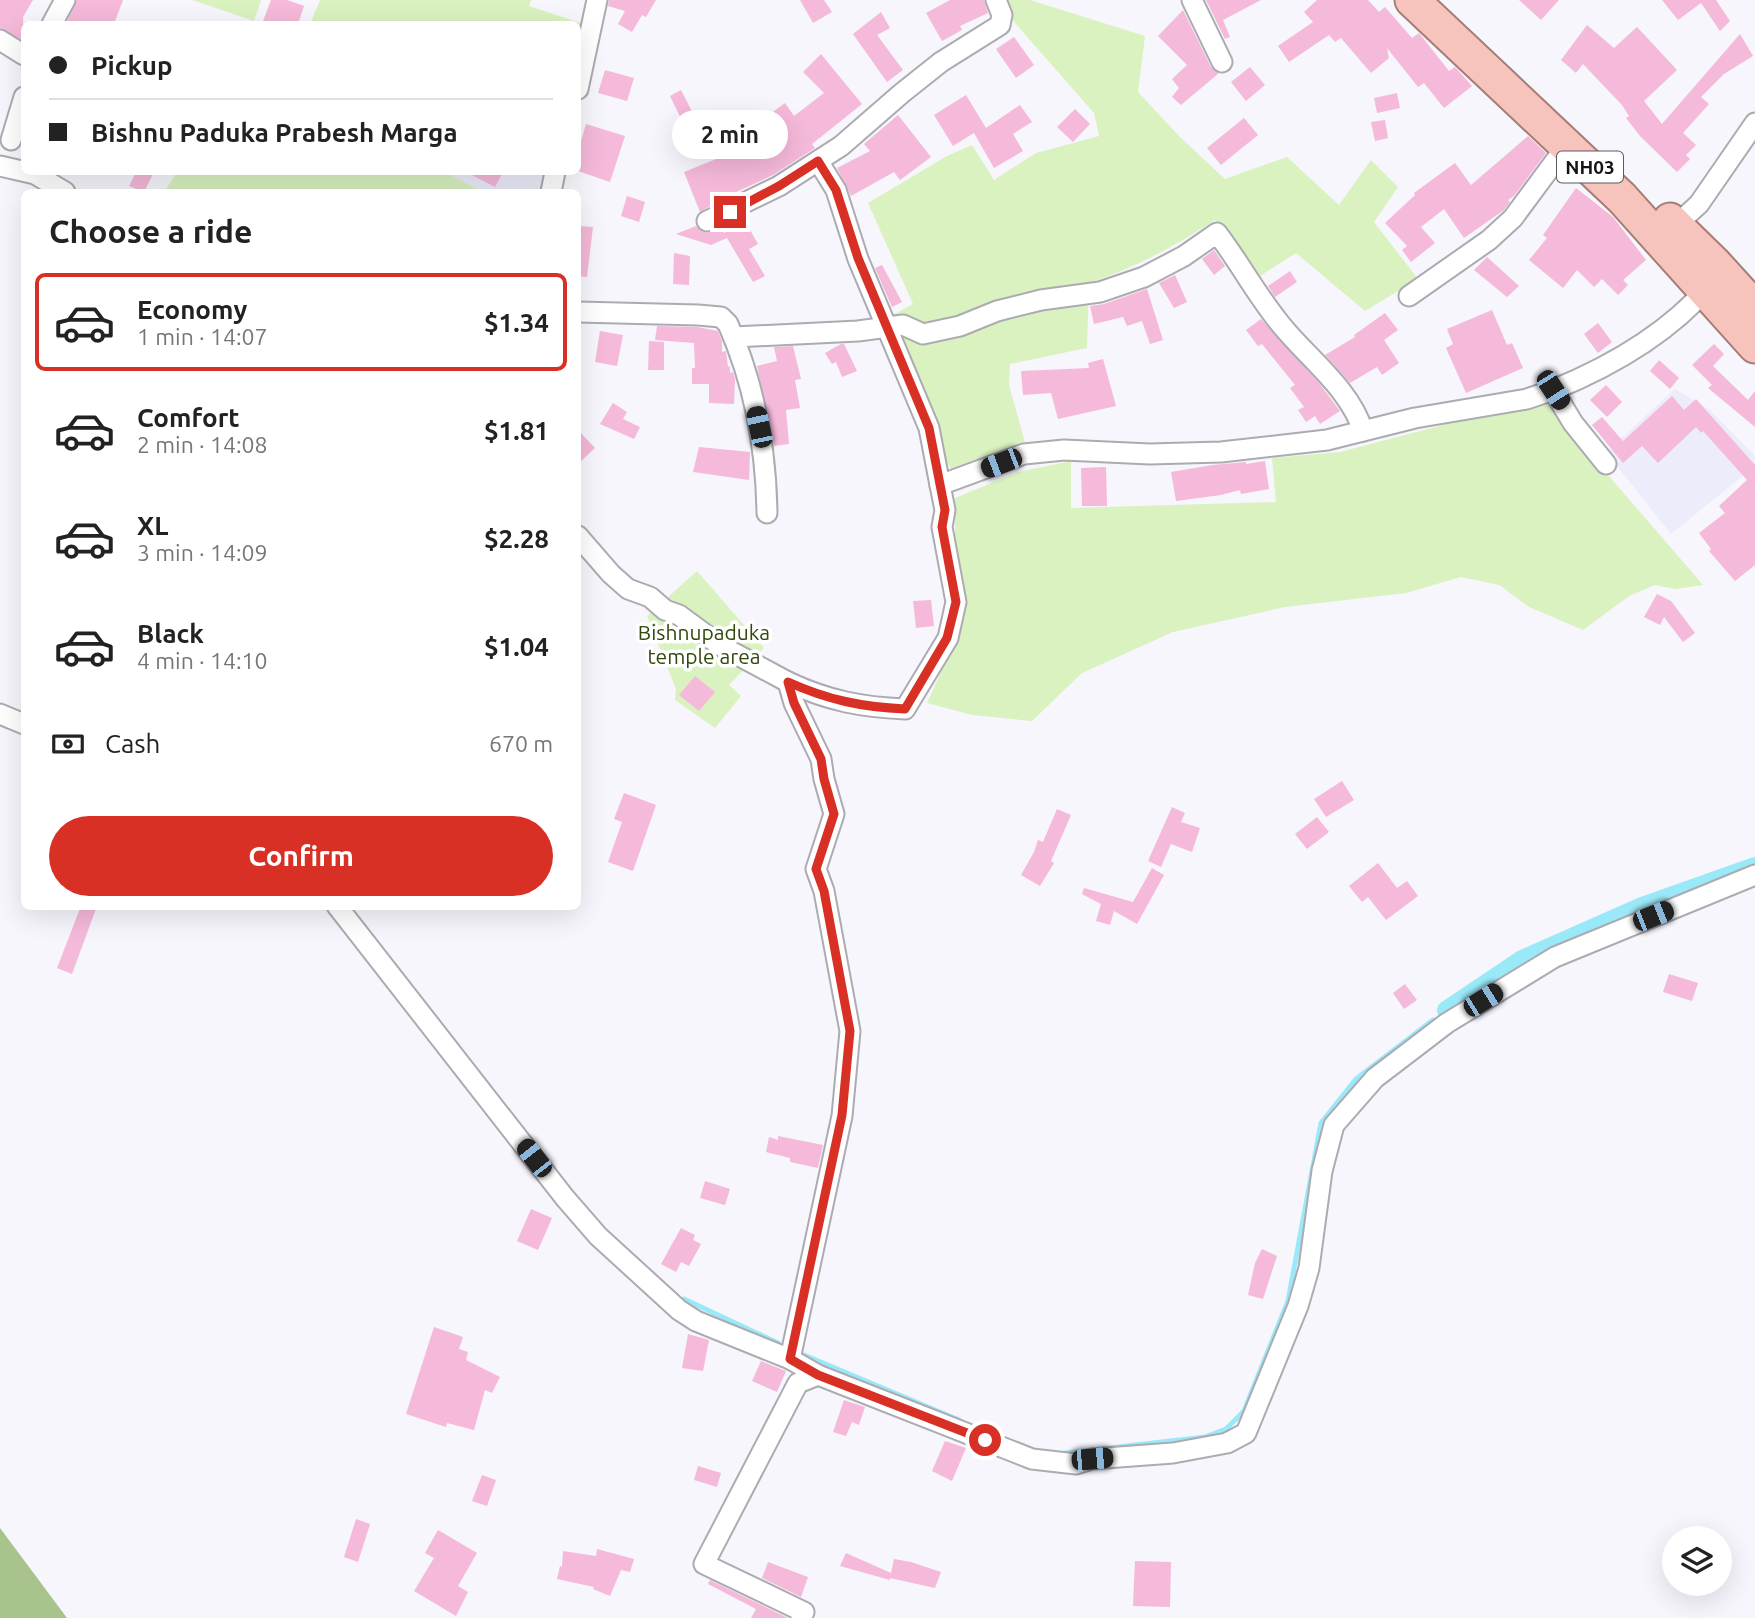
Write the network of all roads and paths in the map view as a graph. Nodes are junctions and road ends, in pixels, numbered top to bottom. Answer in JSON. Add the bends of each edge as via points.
{"nodes":[{"id":1,"x":65,"y":0,"type":"edge"},
{"id":2,"x":597,"y":0,"type":"edge"},
{"id":3,"x":996,"y":0,"type":"edge"},
{"id":4,"x":1193,"y":0,"type":"edge"},
{"id":5,"x":1412,"y":0,"type":"edge"},
{"id":6,"x":1436,"y":0,"type":"edge"},
{"id":7,"x":54,"y":21,"type":"edge"},
{"id":8,"x":0,"y":40,"type":"edge"},
{"id":9,"x":21,"y":53,"type":"edge"},
{"id":10,"x":1222,"y":62,"type":"dead end"},
{"id":11,"x":581,"y":75,"type":"edge"},
{"id":12,"x":21,"y":107,"type":"edge"},
{"id":13,"x":1755,"y":123,"type":"edge"},
{"id":14,"x":11,"y":140,"type":"dead end"},
{"id":15,"x":1567,"y":145,"type":"junction"},
{"id":16,"x":818,"y":161,"type":"junction"},
{"id":17,"x":0,"y":166,"type":"edge"},
{"id":18,"x":21,"y":171,"type":"edge"},
{"id":19,"x":37,"y":175,"type":"edge"},
{"id":20,"x":60,"y":189,"type":"edge"},
{"id":21,"x":708,"y":221,"type":"dead end"},
{"id":22,"x":1675,"y":226,"type":"junction"},
{"id":23,"x":1714,"y":281,"type":"junction"},
{"id":24,"x":1409,"y":296,"type":"dead end"},
{"id":25,"x":1755,"y":308,"type":"edge"},
{"id":26,"x":581,"y":312,"type":"edge"},
{"id":27,"x":887,"y":327,"type":"junction"},
{"id":28,"x":734,"y":337,"type":"junction"},
{"id":29,"x":1755,"y":346,"type":"edge"},
{"id":30,"x":1553,"y":390,"type":"junction"},
{"id":31,"x":1363,"y":431,"type":"junction"},
{"id":32,"x":1606,"y":464,"type":"dead end"},
{"id":33,"x":940,"y":485,"type":"junction"},
{"id":34,"x":768,"y":513,"type":"dead end"},
{"id":35,"x":581,"y":539,"type":"edge"},
{"id":36,"x":788,"y":682,"type":"junction"},
{"id":37,"x":0,"y":714,"type":"edge"},
{"id":38,"x":21,"y":723,"type":"edge"},
{"id":39,"x":1755,"y":875,"type":"edge"},
{"id":40,"x":340,"y":910,"type":"edge"},
{"id":41,"x":790,"y":1359,"type":"junction"},
{"id":42,"x":818,"y":1375,"type":"junction"},
{"id":43,"x":801,"y":1618,"type":"edge"}],
"edges":[{"from":1,"to":7,"type":"street"},
{"from":2,"to":11,"type":"street"},
{"from":3,"to":16,"type":"street","via":[[1002,15],[1000,25],[941,62]]},
{"from":4,"to":10,"type":"street"},
{"from":5,"to":15,"type":"highway","number":"NH03"},
{"from":6,"to":22,"type":"highway"},
{"from":8,"to":9,"type":"street"},
{"from":12,"to":14,"type":"street"},
{"from":13,"to":22,"type":"street","via":[[1699,204]]},
{"from":15,"to":23,"type":"highway","number":"NH03"},
{"from":15,"to":24,"type":"street","via":[[1513,218]]},
{"from":16,"to":21,"type":"street"},
{"from":16,"to":27,"type":"street","via":[[836,190]]},
{"from":17,"to":18,"type":"street"},
{"from":19,"to":20,"type":"street"},
{"from":22,"to":23,"type":"highway"},
{"from":23,"to":25,"type":"highway"},
{"from":23,"to":29,"type":"highway","number":"NH03"},
{"from":23,"to":30,"type":"street","via":[[1668,326],[1635,350]]},
{"from":26,"to":28,"type":"street","via":[[721,317]]},
{"from":27,"to":28,"type":"street"},
{"from":27,"to":31,"type":"street","via":[[903,326],[923,334],[1041,300],[1100,292],[1184,257],[1217,233],[1281,326],[1358,414]]},
{"from":27,"to":33,"type":"street","via":[[929,428]]},
{"from":28,"to":34,"type":"street","via":[[759,427]]},
{"from":30,"to":31,"type":"street"},
{"from":30,"to":32,"type":"street"},
{"from":31,"to":33,"type":"street","via":[[1327,440],[1221,452],[1064,450],[1024,454]]},
{"from":33,"to":36,"type":"street","via":[[945,510],[942,527],[956,602],[947,638],[905,709],[866,707]]},
{"from":35,"to":36,"type":"street","via":[[628,589],[650,597],[721,646]]},
{"from":36,"to":41,"type":"street","via":[[821,759],[834,814],[816,869],[850,1031],[842,1115]]},
{"from":37,"to":38,"type":"street"},
{"from":39,"to":42,"type":"street","via":[[1555,957],[1447,1023],[1375,1078],[1334,1125],[1322,1171],[1309,1268],[1246,1433],[1227,1443],[1172,1453],[1076,1464],[1032,1459]]},
{"from":40,"to":41,"type":"street","via":[[598,1236],[696,1321]]},
{"from":41,"to":42,"type":"street"},
{"from":42,"to":43,"type":"street","via":[[798,1383],[704,1564],[804,1612]]}]}
